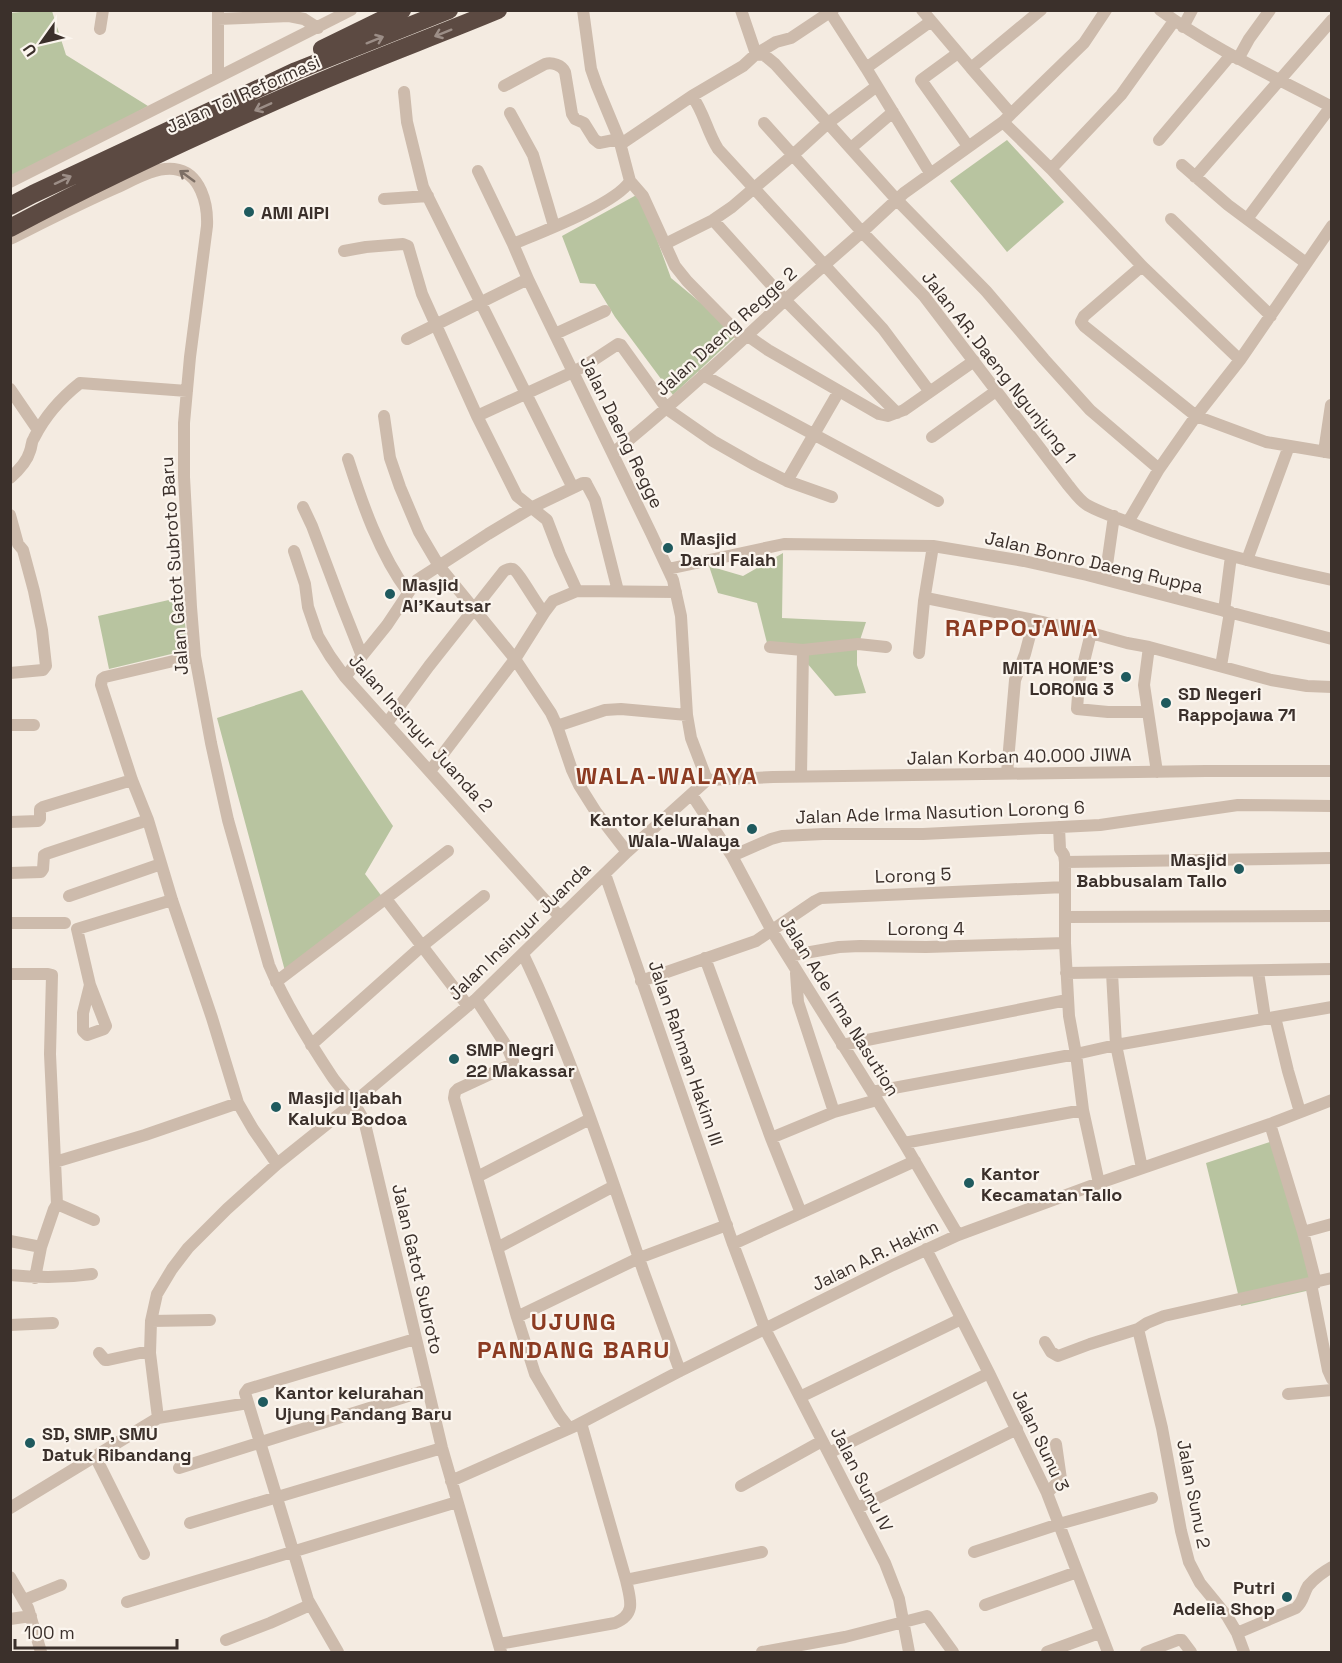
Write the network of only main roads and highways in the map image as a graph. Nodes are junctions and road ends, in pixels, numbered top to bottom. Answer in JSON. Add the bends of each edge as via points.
{"nodes":[{"id":1,"x":402,"y":10,"type":"edge"},
{"id":2,"x":449,"y":10,"type":"edge"},
{"id":3,"x":498,"y":10,"type":"edge"},
{"id":4,"x":208,"y":112,"type":"junction"},
{"id":5,"x":10,"y":206,"type":"edge"},
{"id":6,"x":10,"y":228,"type":"edge"}],
"edges":[{"from":1,"to":4,"type":"highway","via":[[249,85]]},
{"from":4,"to":2,"type":"highway","name":"Jalan Tol Reformasi","one_way":true,"via":[[296,71]]},
{"from":3,"to":6,"type":"highway","name":"Jalan Tol Reformasi","one_way":true,"via":[[210,130]]},
{"from":5,"to":4,"type":"highway","name":"Jalan Tol Reformasi","one_way":true}]}
